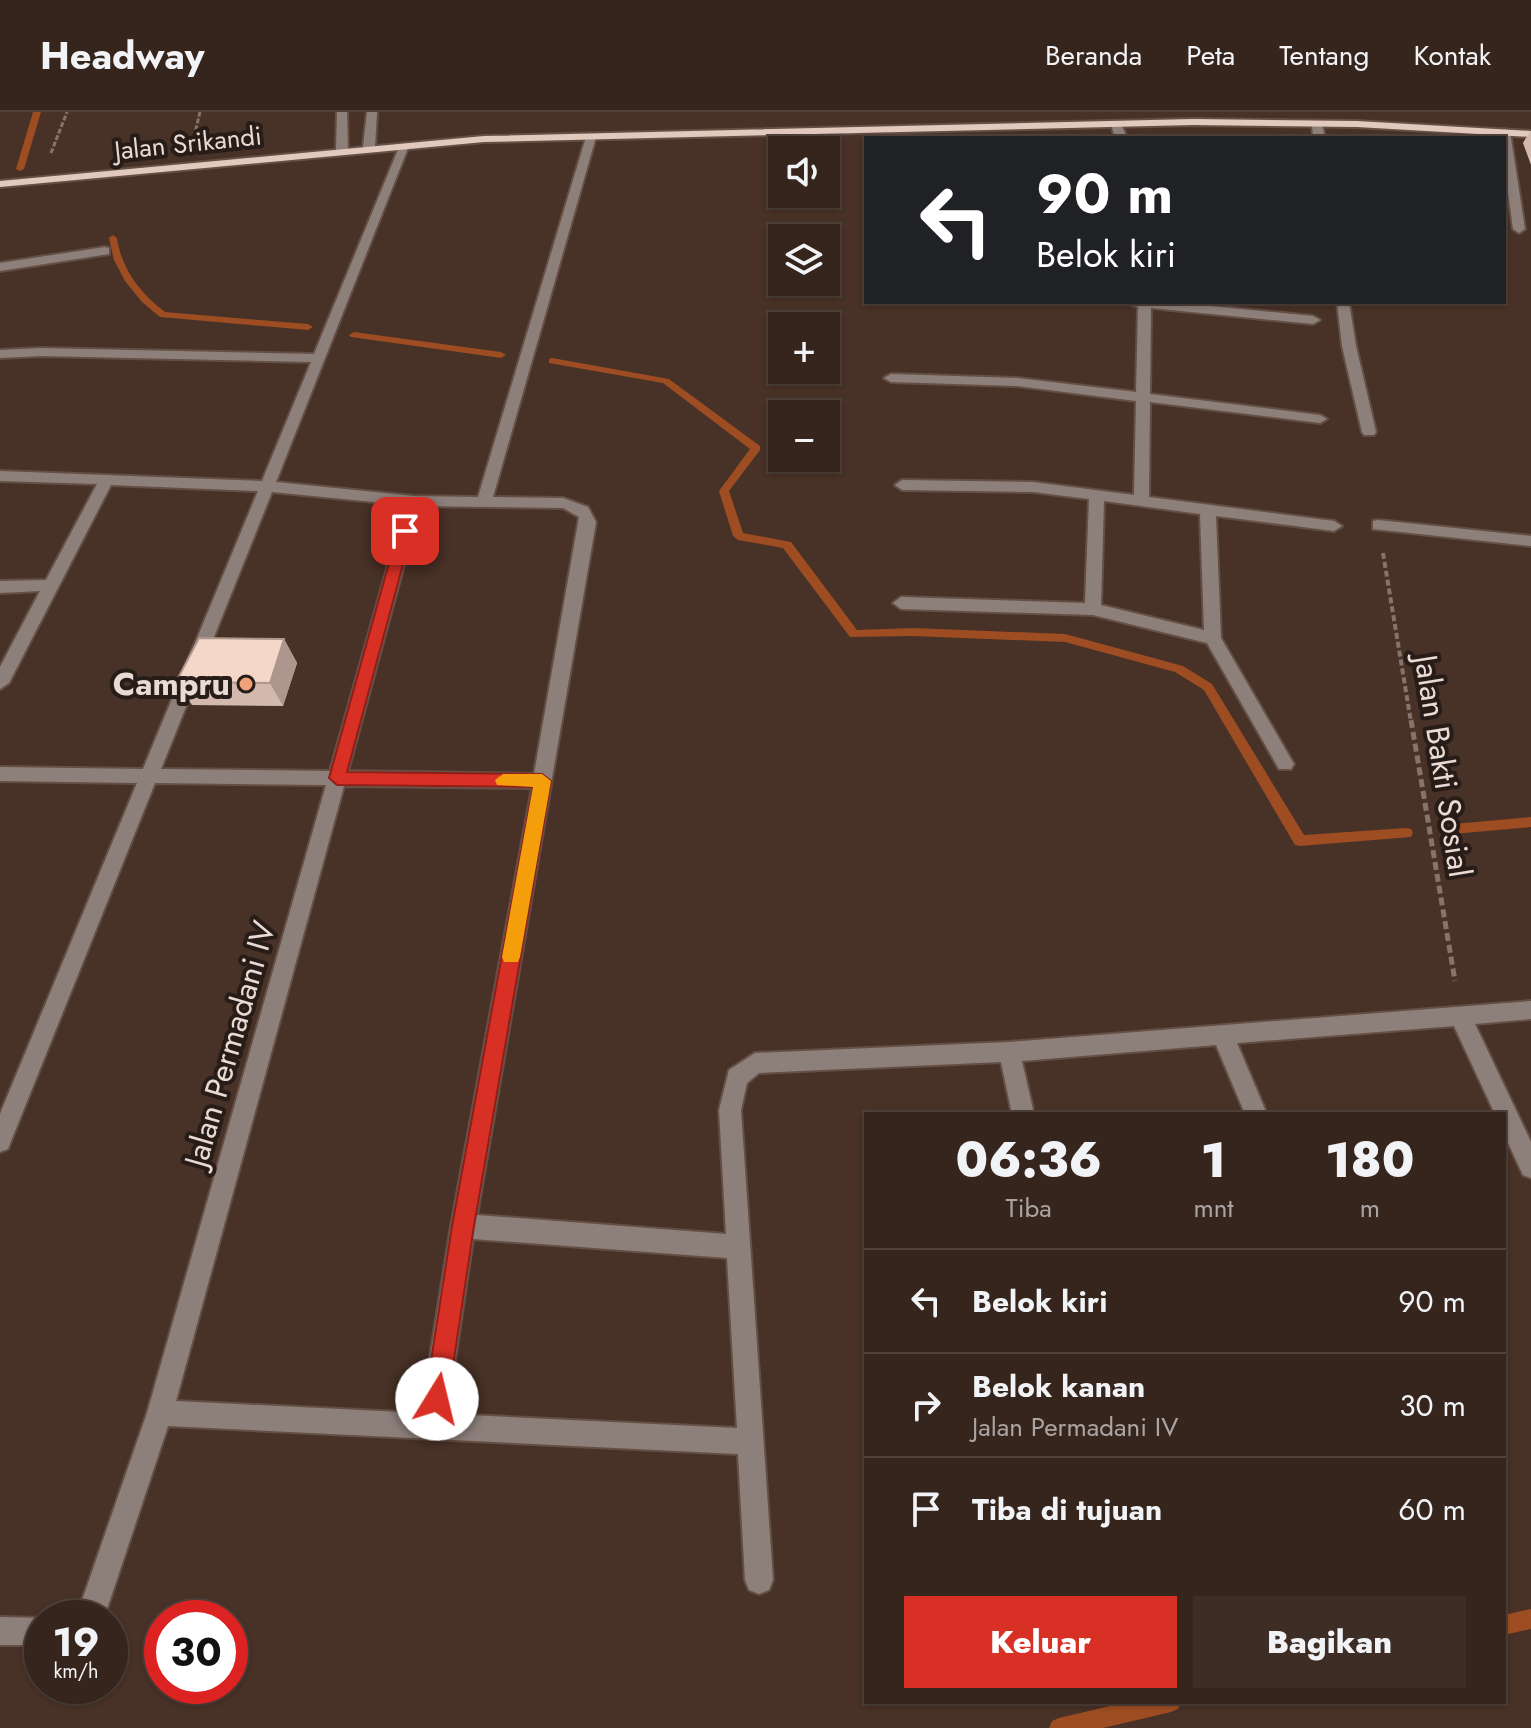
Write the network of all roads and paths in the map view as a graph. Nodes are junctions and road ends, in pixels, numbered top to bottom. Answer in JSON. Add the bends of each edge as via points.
{"nodes":[{"id":1,"x":67,"y":112,"type":"edge"},
{"id":2,"x":342,"y":112,"type":"edge"},
{"id":3,"x":372,"y":112,"type":"edge"},
{"id":4,"x":1104,"y":112,"type":"edge"},
{"id":5,"x":1113,"y":124,"type":"junction"},
{"id":6,"x":1317,"y":124,"type":"junction"},
{"id":7,"x":1505,"y":132,"type":"junction"},
{"id":8,"x":1531,"y":134,"type":"edge"},
{"id":9,"x":1120,"y":136,"type":"edge"},
{"id":10,"x":1319,"y":136,"type":"edge"},
{"id":11,"x":1506,"y":136,"type":"edge"},
{"id":12,"x":591,"y":137,"type":"junction"},
{"id":13,"x":1506,"y":139,"type":"edge"},
{"id":14,"x":406,"y":145,"type":"junction"},
{"id":15,"x":369,"y":147,"type":"junction"},
{"id":16,"x":342,"y":150,"type":"junction"},
{"id":17,"x":40,"y":180,"type":"junction"},
{"id":18,"x":0,"y":184,"type":"edge"},
{"id":19,"x":1519,"y":229,"type":"dead end"},
{"id":20,"x":105,"y":251,"type":"dead end"},
{"id":21,"x":0,"y":267,"type":"edge"},
{"id":22,"x":1140,"y":304,"type":"edge"},
{"id":23,"x":1150,"y":304,"type":"edge"},
{"id":24,"x":1343,"y":304,"type":"edge"},
{"id":25,"x":1313,"y":320,"type":"dead end"},
{"id":26,"x":0,"y":354,"type":"edge"},
{"id":27,"x":318,"y":358,"type":"junction"},
{"id":28,"x":891,"y":378,"type":"dead end"},
{"id":29,"x":1143,"y":396,"type":"junction"},
{"id":30,"x":1320,"y":419,"type":"dead end"},
{"id":31,"x":1369,"y":432,"type":"dead end"},
{"id":32,"x":0,"y":476,"type":"edge"},
{"id":33,"x":106,"y":481,"type":"junction"},
{"id":34,"x":902,"y":485,"type":"dead end"},
{"id":35,"x":265,"y":486,"type":"junction"},
{"id":36,"x":1097,"y":496,"type":"junction"},
{"id":37,"x":414,"y":501,"type":"junction"},
{"id":38,"x":1141,"y":502,"type":"junction"},
{"id":39,"x":484,"y":503,"type":"junction"},
{"id":40,"x":1208,"y":510,"type":"junction"},
{"id":41,"x":1378,"y":525,"type":"joint"},
{"id":42,"x":1334,"y":526,"type":"dead end"},
{"id":43,"x":1531,"y":541,"type":"edge"},
{"id":44,"x":53,"y":585,"type":"junction"},
{"id":45,"x":0,"y":587,"type":"edge"},
{"id":46,"x":901,"y":603,"type":"dead end"},
{"id":47,"x":1093,"y":609,"type":"junction"},
{"id":48,"x":1213,"y":638,"type":"junction"},
{"id":49,"x":0,"y":683,"type":"edge"},
{"id":50,"x":1285,"y":764,"type":"dead end"},
{"id":51,"x":0,"y":774,"type":"edge"},
{"id":52,"x":147,"y":778,"type":"junction"},
{"id":53,"x":337,"y":778,"type":"junction"},
{"id":54,"x":542,"y":781,"type":"junction"},
{"id":55,"x":1531,"y":1010,"type":"edge"},
{"id":56,"x":1460,"y":1016,"type":"junction"},
{"id":57,"x":1223,"y":1035,"type":"junction"},
{"id":58,"x":1009,"y":1052,"type":"junction"},
{"id":59,"x":1023,"y":1112,"type":"edge"},
{"id":60,"x":1255,"y":1112,"type":"edge"},
{"id":61,"x":1505,"y":1112,"type":"edge"},
{"id":62,"x":1506,"y":1114,"type":"edge"},
{"id":63,"x":0,"y":1141,"type":"edge"},
{"id":64,"x":1531,"y":1167,"type":"edge"},
{"id":65,"x":463,"y":1226,"type":"junction"},
{"id":66,"x":739,"y":1247,"type":"junction"},
{"id":67,"x":160,"y":1413,"type":"junction"},
{"id":68,"x":432,"y":1428,"type":"junction"},
{"id":69,"x":751,"y":1442,"type":"junction"},
{"id":70,"x":759,"y":1580,"type":"dead end"},
{"id":71,"x":95,"y":1600,"type":"edge"},
{"id":72,"x":0,"y":1631,"type":"edge"},
{"id":73,"x":24,"y":1631,"type":"edge"}],
"edges":[{"from":1,"to":17,"type":"path"},
{"from":2,"to":16,"type":"street"},
{"from":3,"to":15,"type":"street"},
{"from":4,"to":5,"type":"street"},
{"from":5,"to":6,"type":"main road","name":"Jalan Srikandi"},
{"from":5,"to":9,"type":"street"},
{"from":5,"to":12,"type":"main road","name":"Jalan Srikandi"},
{"from":6,"to":7,"type":"main road","name":"Jalan Srikandi"},
{"from":6,"to":10,"type":"street"},
{"from":7,"to":8,"type":"main road","name":"Jalan Srikandi"},
{"from":7,"to":11,"type":"street"},
{"from":12,"to":14,"type":"main road","name":"Jalan Srikandi"},
{"from":12,"to":39,"type":"street"},
{"from":13,"to":19,"type":"street"},
{"from":14,"to":15,"type":"main road","name":"Jalan Srikandi"},
{"from":14,"to":27,"type":"street"},
{"from":15,"to":16,"type":"main road","name":"Jalan Srikandi"},
{"from":16,"to":17,"type":"main road","name":"Jalan Srikandi"},
{"from":17,"to":18,"type":"main road","name":"Jalan Srikandi"},
{"from":20,"to":21,"type":"street"},
{"from":22,"to":29,"type":"street"},
{"from":23,"to":25,"type":"street"},
{"from":24,"to":31,"type":"street"},
{"from":26,"to":27,"type":"street"},
{"from":27,"to":35,"type":"street"},
{"from":28,"to":29,"type":"street","via":[[1017,382]]},
{"from":29,"to":30,"type":"street"},
{"from":29,"to":38,"type":"street"},
{"from":32,"to":33,"type":"street"},
{"from":33,"to":35,"type":"street"},
{"from":33,"to":44,"type":"street"},
{"from":34,"to":36,"type":"street","via":[[1033,487]]},
{"from":35,"to":37,"type":"street"},
{"from":35,"to":52,"type":"street"},
{"from":36,"to":38,"type":"street"},
{"from":36,"to":47,"type":"street"},
{"from":37,"to":39,"type":"street"},
{"from":37,"to":53,"type":"street","name":"Jalan Permadani IV"},
{"from":38,"to":40,"type":"street"},
{"from":39,"to":54,"type":"street","via":[[563,503],[581,508],[588,522]]},
{"from":40,"to":42,"type":"street"},
{"from":40,"to":48,"type":"street"},
{"from":41,"to":43,"type":"street"},
{"from":41,"to":56,"type":"path","name":"Jalan Bakti Sosial"},
{"from":44,"to":45,"type":"street"},
{"from":44,"to":49,"type":"street"},
{"from":46,"to":47,"type":"street"},
{"from":47,"to":48,"type":"street"},
{"from":48,"to":50,"type":"street"},
{"from":51,"to":52,"type":"street"},
{"from":52,"to":53,"type":"street"},
{"from":52,"to":63,"type":"street"},
{"from":53,"to":54,"type":"street"},
{"from":53,"to":67,"type":"street","name":"Jalan Permadani IV"},
{"from":54,"to":65,"type":"street"},
{"from":55,"to":56,"type":"street"},
{"from":56,"to":57,"type":"street"},
{"from":56,"to":61,"type":"street"},
{"from":57,"to":58,"type":"street"},
{"from":57,"to":60,"type":"street"},
{"from":58,"to":59,"type":"street"},
{"from":58,"to":66,"type":"street","via":[[755,1063],[737,1077],[730,1110]]},
{"from":62,"to":64,"type":"street"},
{"from":65,"to":66,"type":"street"},
{"from":65,"to":68,"type":"street"},
{"from":66,"to":69,"type":"street"},
{"from":67,"to":68,"type":"street"},
{"from":67,"to":71,"type":"street","name":"Jalan Permadani IV"},
{"from":68,"to":69,"type":"street"},
{"from":69,"to":70,"type":"street"},
{"from":72,"to":73,"type":"street"}]}
